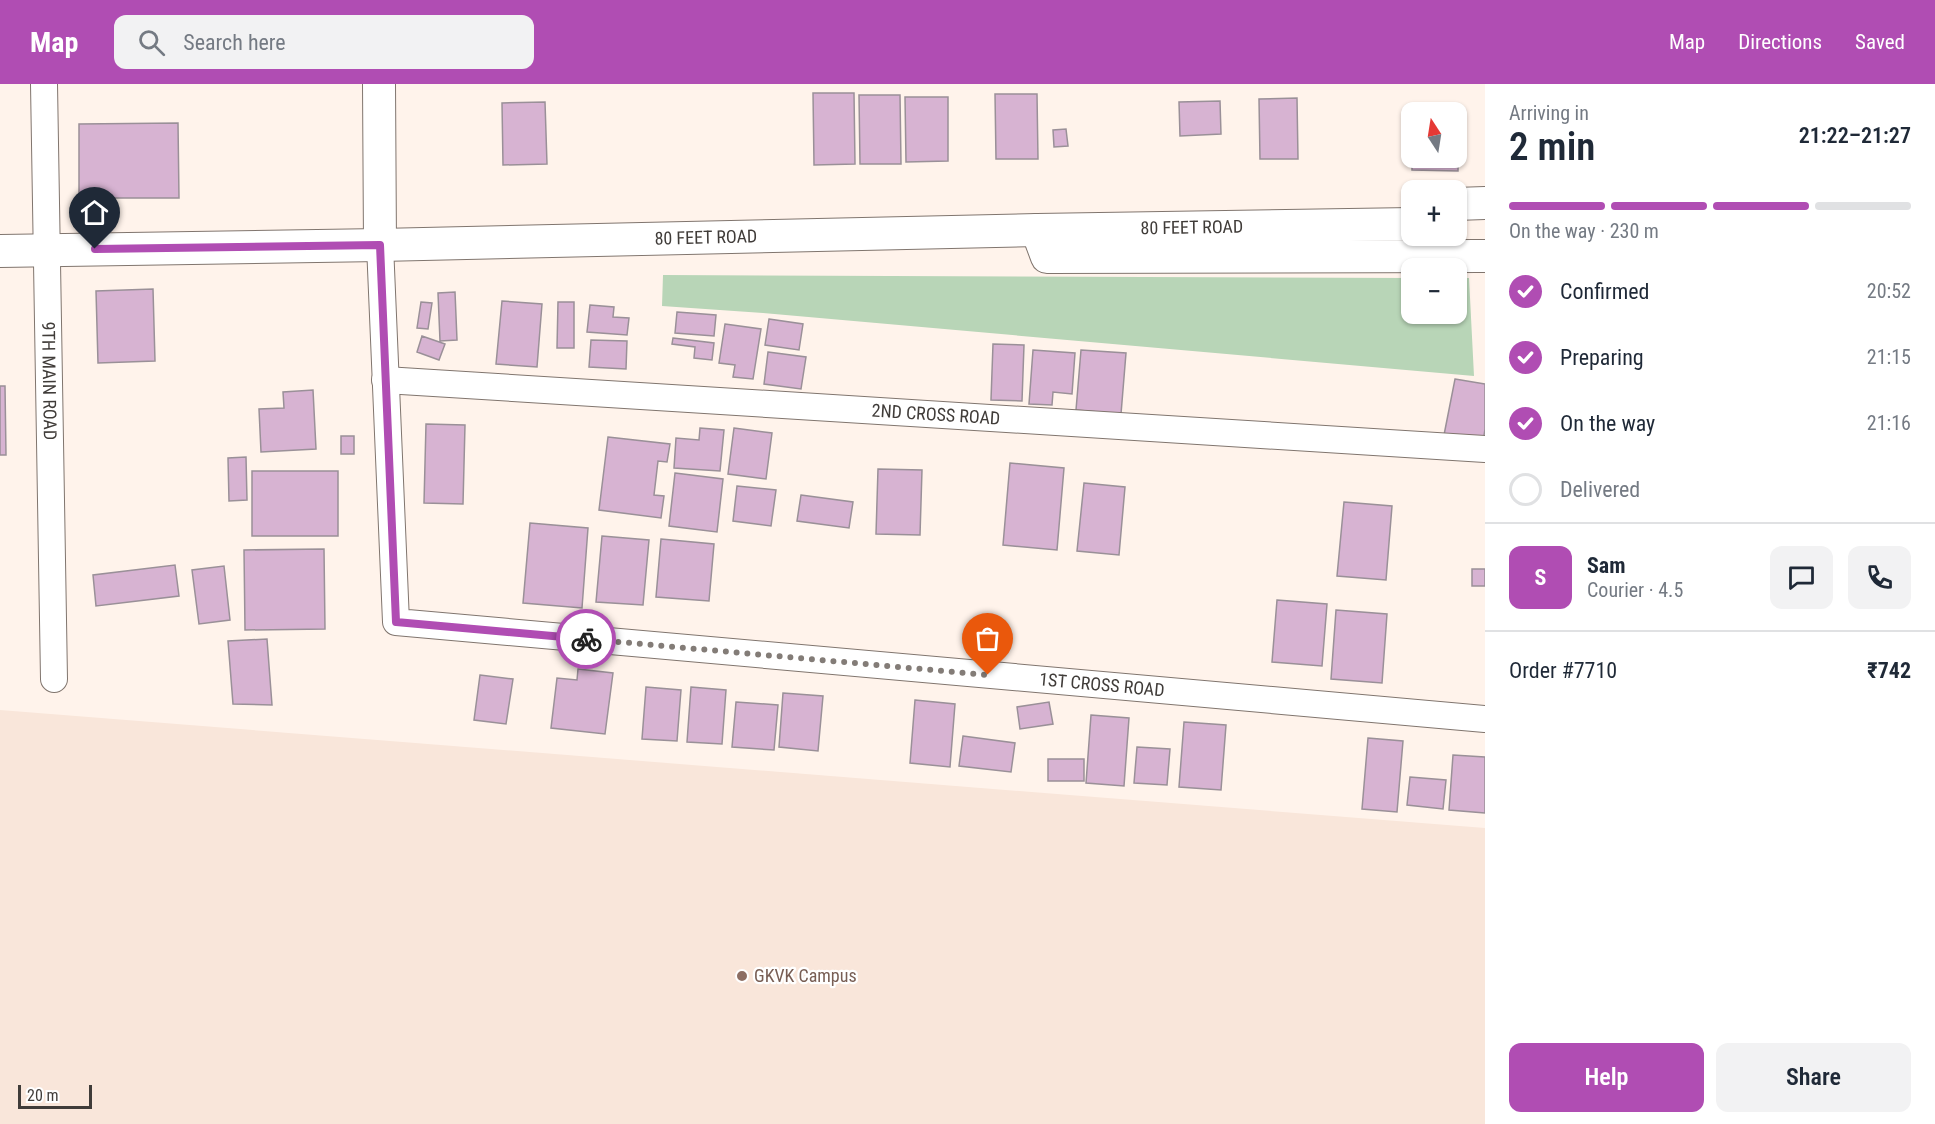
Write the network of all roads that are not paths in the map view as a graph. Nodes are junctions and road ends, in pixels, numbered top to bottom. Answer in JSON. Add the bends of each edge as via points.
{"nodes":[{"id":1,"x":44,"y":84,"type":"edge"},
{"id":2,"x":379,"y":84,"type":"edge"},
{"id":3,"x":1485,"y":203,"type":"edge"},
{"id":4,"x":1401,"y":204,"type":"edge"},
{"id":5,"x":1467,"y":204,"type":"edge"},
{"id":6,"x":1485,"y":222,"type":"edge"},
{"id":7,"x":1467,"y":223,"type":"edge"},
{"id":8,"x":1401,"y":224,"type":"edge"},
{"id":9,"x":1037,"y":230,"type":"junction"},
{"id":10,"x":380,"y":245,"type":"junction"},
{"id":11,"x":48,"y":249,"type":"junction"},
{"id":12,"x":0,"y":250,"type":"edge"},
{"id":13,"x":1485,"y":256,"type":"edge"},
{"id":14,"x":386,"y":380,"type":"junction"},
{"id":15,"x":1485,"y":449,"type":"edge"},
{"id":16,"x":54,"y":679,"type":"dead end"},
{"id":17,"x":1485,"y":719,"type":"edge"}],
"edges":[{"from":1,"to":11,"type":"street","name":"9TH MAIN ROAD"},
{"from":2,"to":10,"type":"street"},
{"from":3,"to":5,"type":"street"},
{"from":4,"to":9,"type":"street","via":[[1052,209]]},
{"from":6,"to":7,"type":"street"},
{"from":8,"to":9,"type":"street","name":"80 FEET ROAD"},
{"from":9,"to":10,"type":"street","name":"80 FEET ROAD"},
{"from":9,"to":13,"type":"street","via":[[1047,257]]},
{"from":10,"to":11,"type":"street","name":"80 FEET ROAD"},
{"from":10,"to":14,"type":"street"},
{"from":11,"to":12,"type":"street","name":"80 FEET ROAD"},
{"from":11,"to":16,"type":"street","name":"9TH MAIN ROAD"},
{"from":14,"to":15,"type":"street","name":"2ND CROSS ROAD"},
{"from":14,"to":17,"type":"street","name":"1ST CROSS ROAD","via":[[396,622]]}]}
